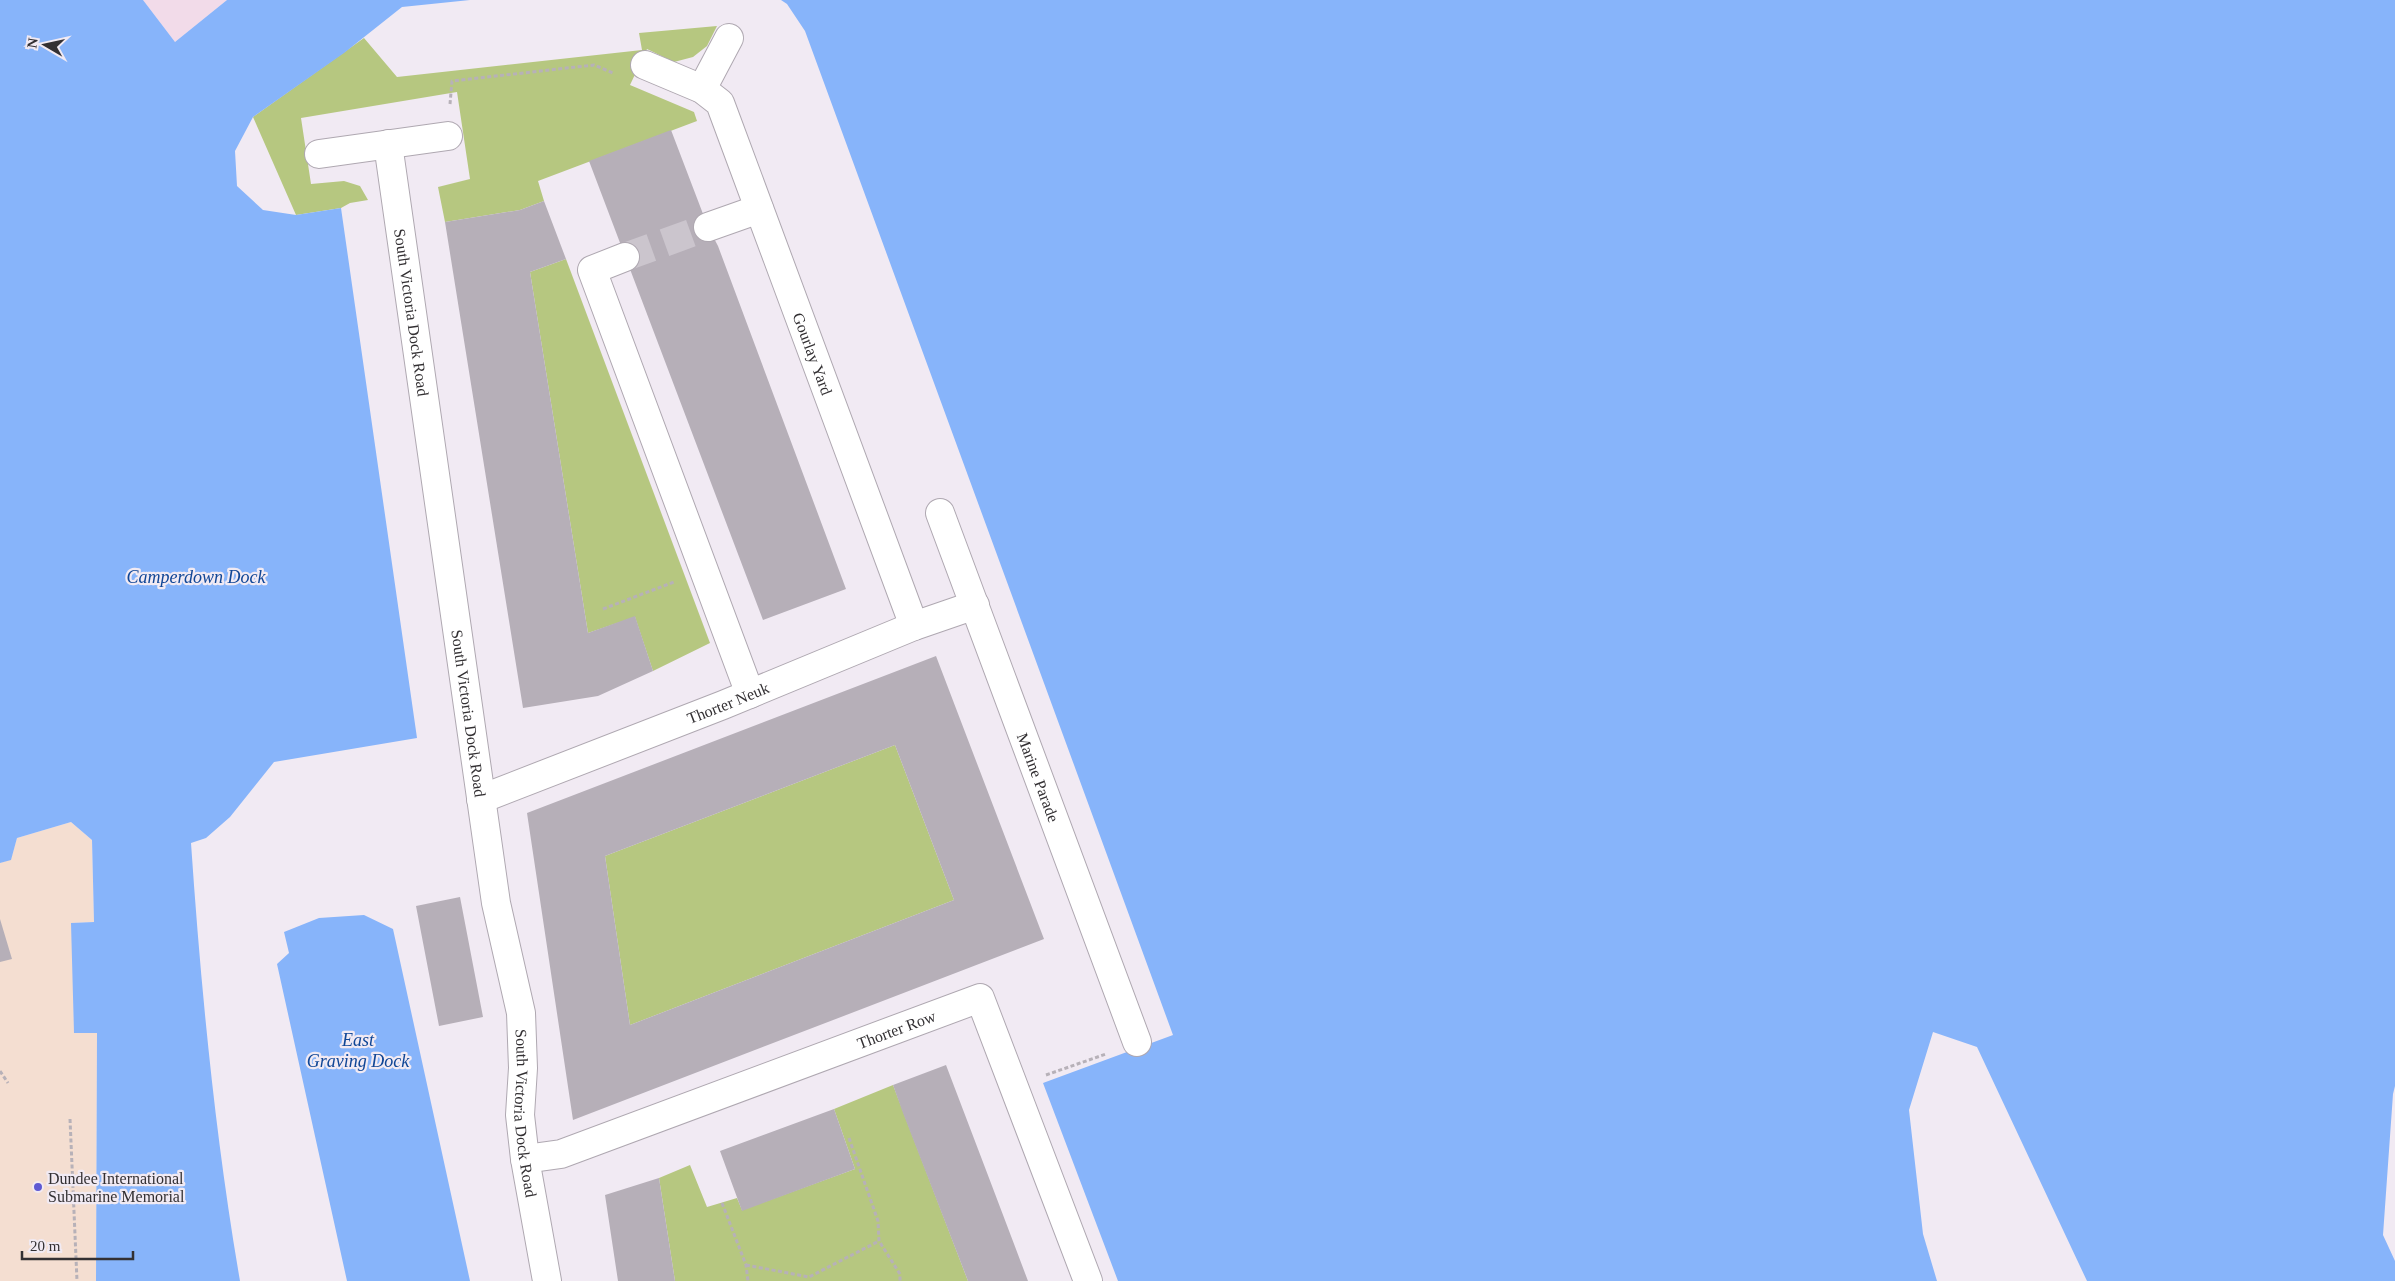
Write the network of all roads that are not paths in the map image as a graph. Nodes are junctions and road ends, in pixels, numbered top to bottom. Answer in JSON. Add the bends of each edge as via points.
{"nodes":[{"id":1,"x":729,"y":38,"type":"dead end"},
{"id":2,"x":644,"y":64,"type":"road end"},
{"id":3,"x":702,"y":90,"type":"junction"},
{"id":4,"x":448,"y":136,"type":"road end"},
{"id":5,"x":388,"y":144,"type":"junction"},
{"id":6,"x":319,"y":154,"type":"dead end"},
{"id":7,"x":759,"y":209,"type":"junction"},
{"id":8,"x":708,"y":227,"type":"tunnel mouth"},
{"id":9,"x":625,"y":257,"type":"tunnel mouth"},
{"id":10,"x":940,"y":513,"type":"dead end"},
{"id":11,"x":974,"y":605,"type":"junction"},
{"id":12,"x":914,"y":626,"type":"junction"},
{"id":13,"x":750,"y":694,"type":"junction"},
{"id":14,"x":481,"y":799,"type":"junction"},
{"id":15,"x":1137,"y":1042,"type":"road end"},
{"id":16,"x":526,"y":1159,"type":"junction"},
{"id":17,"x":547,"y":1281,"type":"edge"},
{"id":18,"x":1088,"y":1281,"type":"edge"}],
"edges":[{"from":1,"to":3,"type":"street"},
{"from":2,"to":3,"type":"street","name":"Gourlay Yard"},
{"from":3,"to":7,"type":"street","name":"Gourlay Yard","via":[[720,104]]},
{"from":4,"to":5,"type":"street"},
{"from":5,"to":6,"type":"street"},
{"from":5,"to":14,"type":"street","name":"South Victoria Dock Road"},
{"from":7,"to":8,"type":"street"},
{"from":7,"to":12,"type":"street","name":"Gourlay Yard"},
{"from":9,"to":13,"type":"street","via":[[592,270]]},
{"from":10,"to":11,"type":"street","name":"Marine Parade"},
{"from":11,"to":12,"type":"street","name":"Thorter Neuk"},
{"from":11,"to":15,"type":"street","name":"Marine Parade"},
{"from":12,"to":13,"type":"street","name":"Thorter Neuk"},
{"from":13,"to":14,"type":"street","name":"Thorter Neuk"},
{"from":14,"to":16,"type":"street","name":"South Victoria Dock Road","via":[[496,903],[520,1013],[523,1068],[520,1114]]},
{"from":16,"to":17,"type":"street","name":"South Victoria Dock Road"},
{"from":16,"to":18,"type":"street","name":"Thorter Row","via":[[561,1154],[980,998]]}]}
